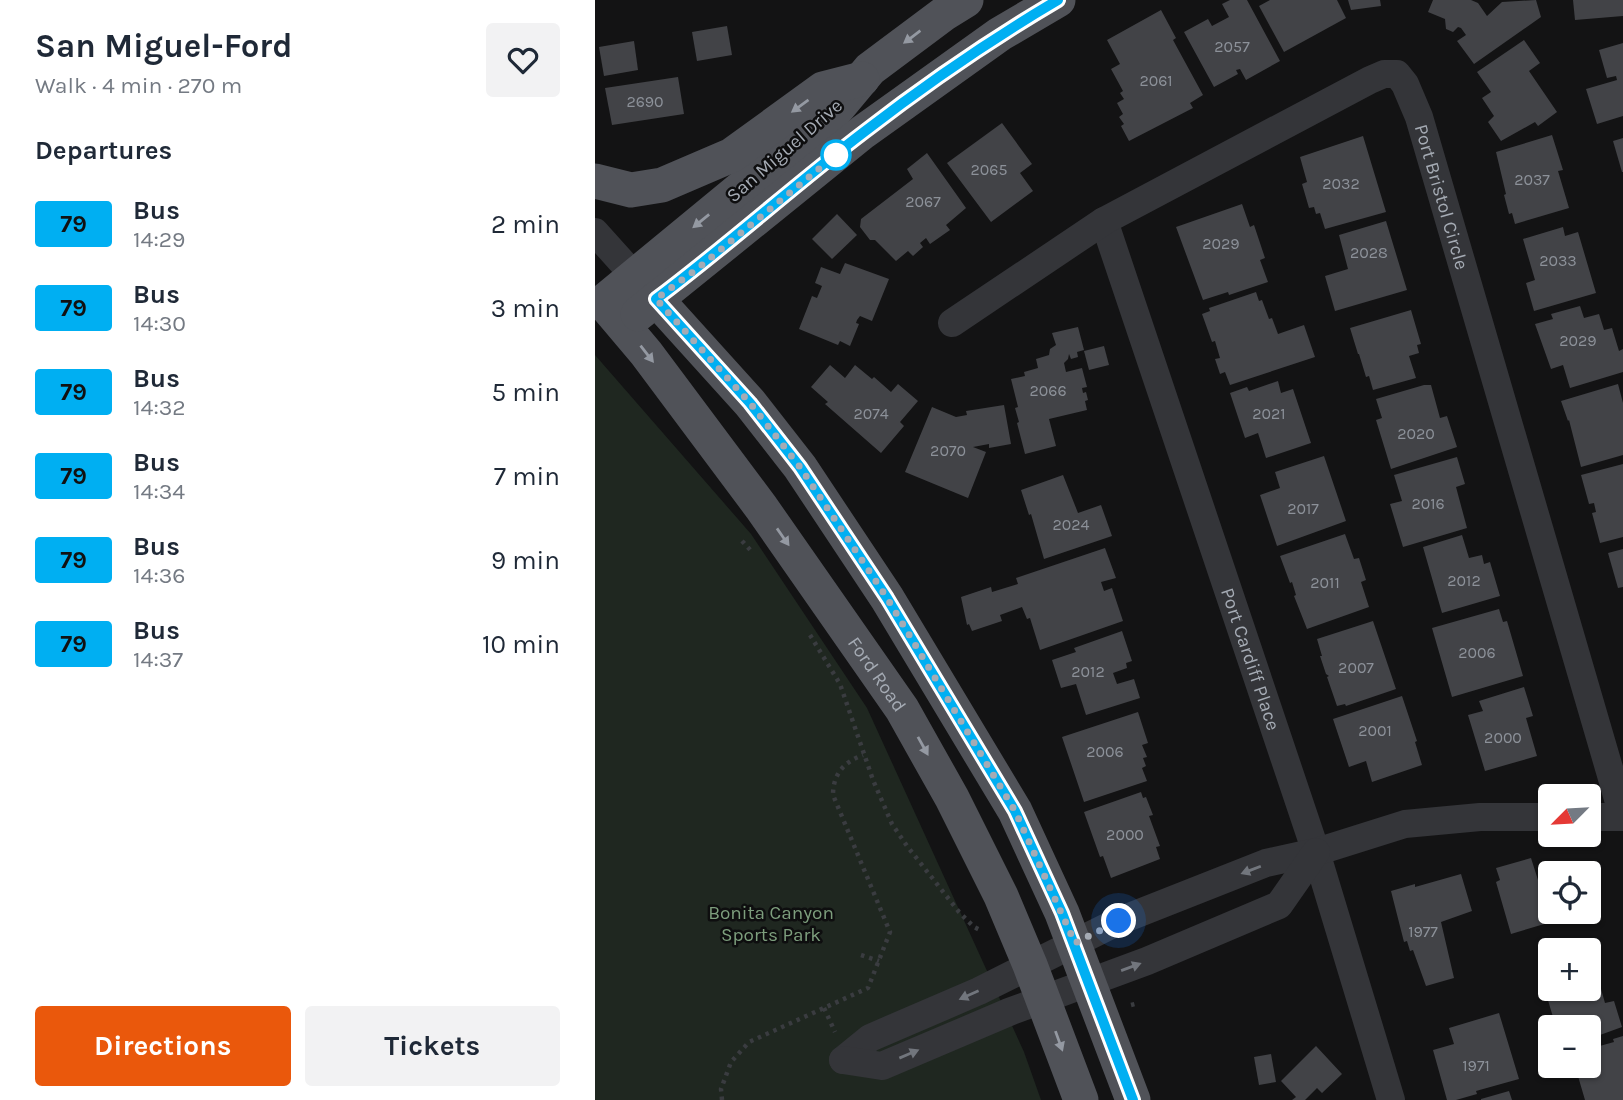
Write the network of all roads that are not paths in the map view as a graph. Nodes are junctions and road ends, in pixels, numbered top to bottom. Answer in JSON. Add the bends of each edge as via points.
{"nodes":[{"id":1,"x":966,"y":0,"type":"edge"},
{"id":2,"x":1058,"y":0,"type":"edge"},
{"id":3,"x":862,"y":79,"type":"junction"},
{"id":4,"x":595,"y":181,"type":"edge"},
{"id":5,"x":1104,"y":221,"type":"junction"},
{"id":6,"x":595,"y":232,"type":"edge"},
{"id":7,"x":646,"y":288,"type":"junction"},
{"id":8,"x":607,"y":308,"type":"edge"},
{"id":9,"x":952,"y":323,"type":"dead end"},
{"id":10,"x":1623,"y":816,"type":"edge"},
{"id":11,"x":1538,"y":817,"type":"edge"},
{"id":12,"x":1601,"y":817,"type":"edge"},
{"id":13,"x":1316,"y":852,"type":"junction"},
{"id":14,"x":1075,"y":943,"type":"junction"},
{"id":15,"x":1030,"y":965,"type":"junction"},
{"id":16,"x":1089,"y":982,"type":"junction"},
{"id":17,"x":1044,"y":999,"type":"junction"},
{"id":18,"x":1081,"y":1100,"type":"edge"},
{"id":19,"x":1133,"y":1100,"type":"edge"},
{"id":20,"x":1391,"y":1100,"type":"edge"}],
"edges":[{"from":1,"to":3,"type":"main road","name":"San Miguel Drive","one_way":true},
{"from":2,"to":7,"type":"main road","name":"San Miguel Drive","via":[[1000,34],[863,132],[697,269]]},
{"from":3,"to":4,"type":"main road","one_way":true,"via":[[823,89],[732,155],[662,185],[631,190]]},
{"from":3,"to":7,"type":"main road","name":"San Miguel Drive","one_way":true,"via":[[835,111]]},
{"from":5,"to":9,"type":"street","name":"Port Bristol Circle"},
{"from":5,"to":10,"type":"street","name":"Port Bristol Circle","via":[[1370,80],[1397,74],[1419,117]]},
{"from":5,"to":13,"type":"street","name":"Port Cardiff Place"},
{"from":6,"to":7,"type":"street"},
{"from":7,"to":8,"type":"main road","name":"San Miguel Drive"},
{"from":7,"to":14,"type":"main road","via":[[750,403],[800,467],[887,598],[1015,811]]},
{"from":8,"to":15,"type":"main road","name":"Ford Road","one_way":true,"via":[[761,507],[902,709],[952,798]]},
{"from":10,"to":12,"type":"street"},
{"from":11,"to":13,"type":"street","via":[[1405,824]]},
{"from":13,"to":14,"type":"street","one_way":true,"via":[[1266,863]]},
{"from":16,"to":13,"type":"street","one_way":true,"via":[[1279,905]]},
{"from":13,"to":20,"type":"street","name":"Port Cardiff Place"},
{"from":14,"to":15,"type":"street"},
{"from":14,"to":16,"type":"main road"},
{"from":15,"to":17,"type":"main road","name":"Ford Road"},
{"from":15,"to":17,"type":"street","one_way":true,"via":[[870,1038],[843,1060],[882,1066]]},
{"from":16,"to":17,"type":"street"},
{"from":16,"to":19,"type":"main road"},
{"from":17,"to":18,"type":"main road","name":"Ford Road","one_way":true}]}
